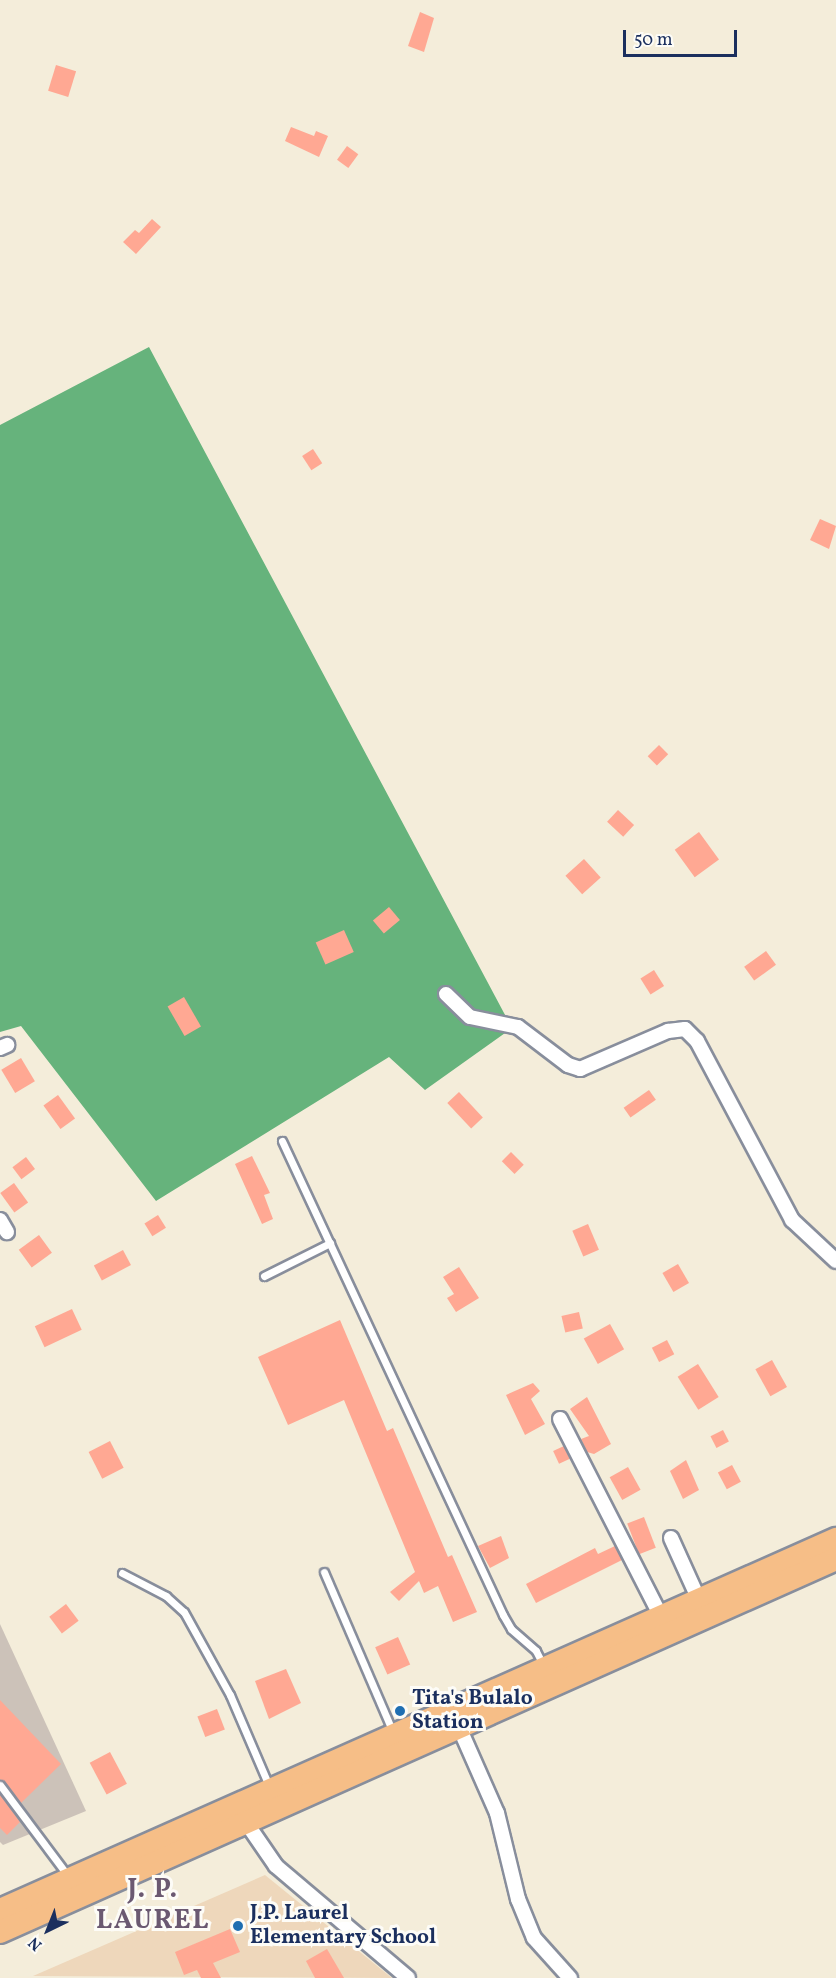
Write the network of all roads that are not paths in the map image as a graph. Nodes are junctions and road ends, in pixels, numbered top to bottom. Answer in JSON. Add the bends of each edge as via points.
{"nodes":[{"id":1,"x":446,"y":994,"type":"dead end"},
{"id":2,"x":282,"y":1141,"type":"dead end"},
{"id":3,"x":0,"y":1220,"type":"edge"},
{"id":4,"x":7,"y":1232,"type":"dead end"},
{"id":5,"x":330,"y":1243,"type":"junction"},
{"id":6,"x":836,"y":1261,"type":"edge"},
{"id":7,"x":264,"y":1276,"type":"dead end"},
{"id":8,"x":560,"y":1419,"type":"dead end"},
{"id":9,"x":671,"y":1538,"type":"dead end"},
{"id":10,"x":836,"y":1539,"type":"edge"},
{"id":11,"x":836,"y":1559,"type":"edge"},
{"id":12,"x":324,"y":1572,"type":"dead end"},
{"id":13,"x":122,"y":1573,"type":"dead end"},
{"id":14,"x":699,"y":1600,"type":"junction"},
{"id":15,"x":661,"y":1616,"type":"junction"},
{"id":16,"x":548,"y":1676,"type":"junction"},
{"id":17,"x":459,"y":1727,"type":"junction"},
{"id":18,"x":394,"y":1734,"type":"junction"},
{"id":19,"x":0,"y":1785,"type":"edge"},
{"id":20,"x":270,"y":1789,"type":"junction"},
{"id":21,"x":241,"y":1813,"type":"junction"},
{"id":22,"x":75,"y":1888,"type":"junction"},
{"id":23,"x":0,"y":1910,"type":"edge"},
{"id":24,"x":0,"y":1932,"type":"edge"},
{"id":25,"x":408,"y":1978,"type":"edge"},
{"id":26,"x":570,"y":1978,"type":"edge"}],
"edges":[{"from":1,"to":6,"type":"street","via":[[470,1017],[518,1027],[568,1065],[580,1069],[669,1031],[685,1029],[697,1041],[792,1220]]},
{"from":2,"to":5,"type":"lane"},
{"from":3,"to":4,"type":"street"},
{"from":5,"to":7,"type":"lane"},
{"from":5,"to":16,"type":"lane","via":[[503,1615],[511,1629],[536,1652]]},
{"from":8,"to":15,"type":"street"},
{"from":9,"to":14,"type":"street"},
{"from":10,"to":14,"type":"highway"},
{"from":11,"to":16,"type":"highway"},
{"from":12,"to":18,"type":"lane"},
{"from":13,"to":20,"type":"lane","via":[[159,1591],[184,1612],[230,1695]]},
{"from":14,"to":15,"type":"highway"},
{"from":15,"to":16,"type":"highway"},
{"from":16,"to":17,"type":"highway"},
{"from":16,"to":18,"type":"highway"},
{"from":17,"to":21,"type":"highway"},
{"from":17,"to":26,"type":"street","via":[[497,1813],[518,1899],[534,1938]]},
{"from":18,"to":20,"type":"highway"},
{"from":19,"to":22,"type":"lane"},
{"from":20,"to":21,"type":"highway"},
{"from":21,"to":22,"type":"highway"},
{"from":21,"to":25,"type":"street","via":[[276,1866]]},
{"from":22,"to":23,"type":"highway"},
{"from":22,"to":24,"type":"highway"}]}
